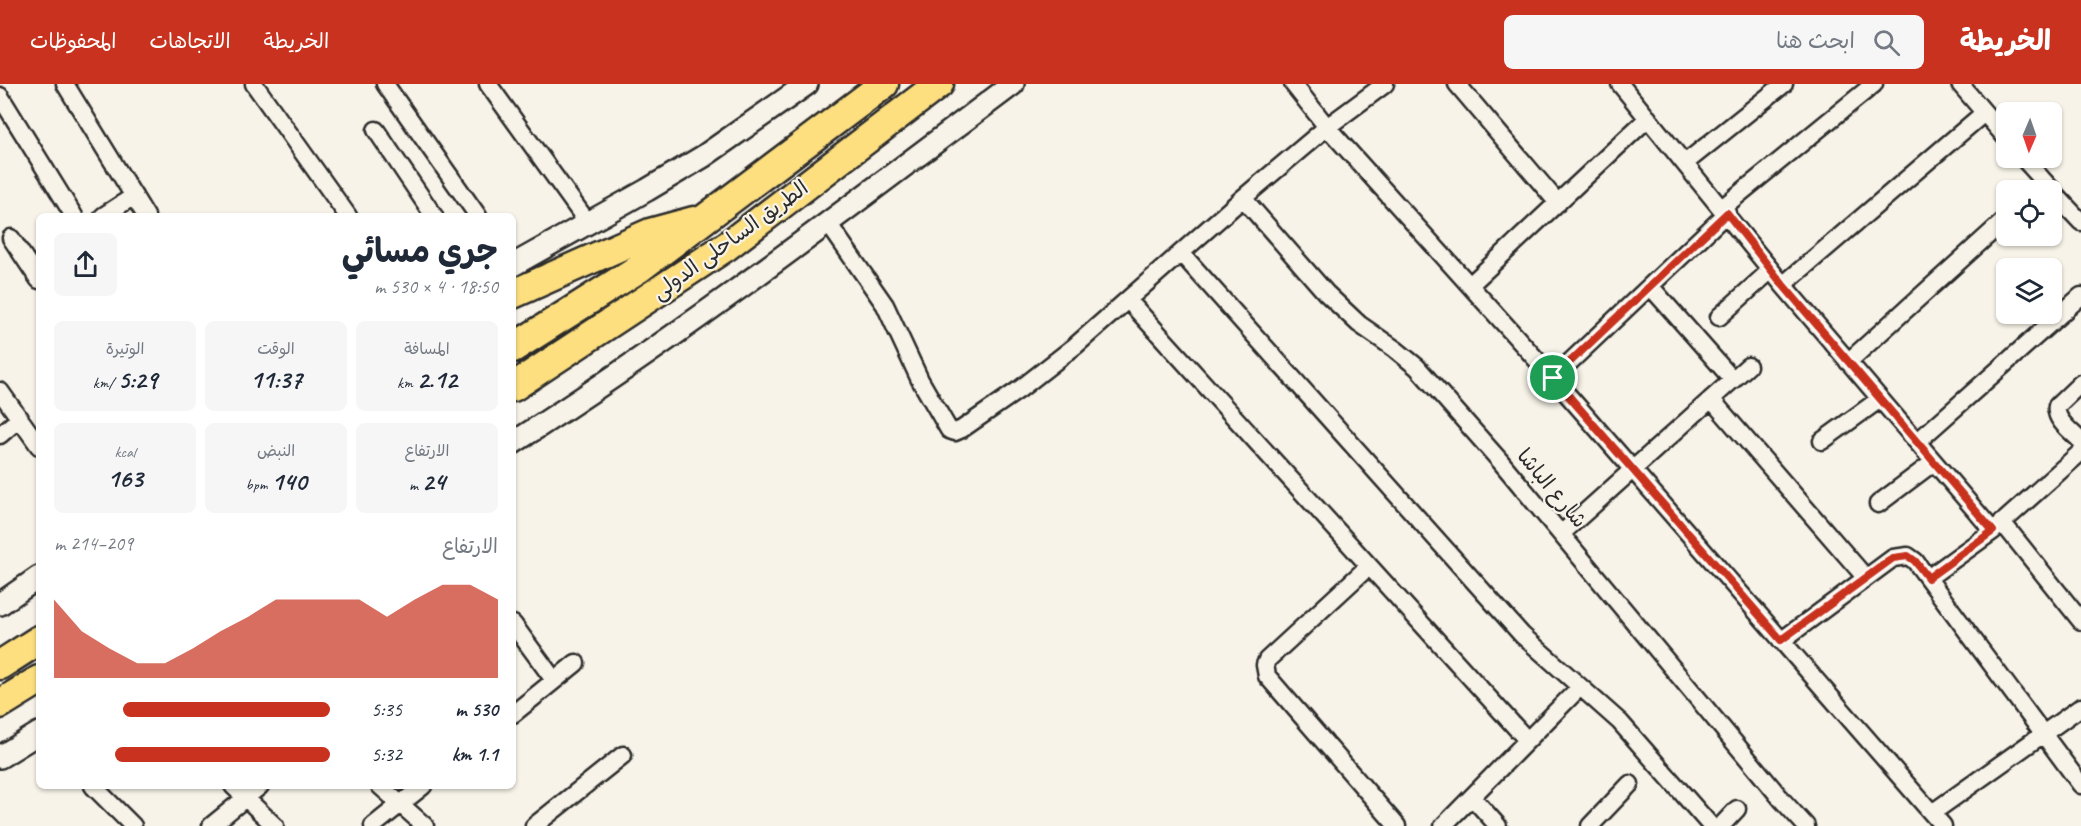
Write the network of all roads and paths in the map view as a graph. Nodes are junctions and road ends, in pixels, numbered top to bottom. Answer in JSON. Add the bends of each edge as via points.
{"nodes":[{"id":1,"x":64,"y":84,"type":"edge"},
{"id":2,"x":254,"y":84,"type":"edge"},
{"id":3,"x":385,"y":84,"type":"edge"},
{"id":4,"x":488,"y":84,"type":"edge"},
{"id":5,"x":807,"y":84,"type":"edge"},
{"id":6,"x":884,"y":84,"type":"edge"},
{"id":7,"x":939,"y":84,"type":"edge"},
{"id":8,"x":1013,"y":84,"type":"edge"},
{"id":9,"x":1293,"y":84,"type":"edge"},
{"id":10,"x":1385,"y":84,"type":"edge"},
{"id":11,"x":1457,"y":84,"type":"edge"},
{"id":12,"x":1620,"y":84,"type":"edge"},
{"id":13,"x":1784,"y":84,"type":"edge"},
{"id":14,"x":1874,"y":84,"type":"edge"},
{"id":15,"x":1960,"y":84,"type":"edge"},
{"id":16,"x":0,"y":96,"type":"edge"},
{"id":17,"x":1984,"y":113,"type":"junction"},
{"id":18,"x":1648,"y":118,"type":"junction"},
{"id":19,"x":1327,"y":127,"type":"junction"},
{"id":20,"x":1996,"y":127,"type":"edge"},
{"id":21,"x":376,"y":130,"type":"dead end"},
{"id":22,"x":1685,"y":163,"type":"junction"},
{"id":23,"x":2031,"y":168,"type":"edge"},
{"id":24,"x":2040,"y":180,"type":"edge"},
{"id":25,"x":134,"y":196,"type":"junction"},
{"id":26,"x":1244,"y":198,"type":"junction"},
{"id":27,"x":1558,"y":202,"type":"junction"},
{"id":28,"x":2062,"y":204,"type":"edge"},
{"id":29,"x":1724,"y":211,"type":"junction"},
{"id":30,"x":72,"y":213,"type":"edge"},
{"id":31,"x":108,"y":213,"type":"edge"},
{"id":32,"x":144,"y":213,"type":"edge"},
{"id":33,"x":346,"y":213,"type":"edge"},
{"id":34,"x":432,"y":213,"type":"edge"},
{"id":35,"x":476,"y":213,"type":"edge"},
{"id":36,"x":708,"y":218,"type":"junction"},
{"id":37,"x":2081,"y":222,"type":"edge"},
{"id":38,"x":588,"y":223,"type":"junction"},
{"id":39,"x":828,"y":223,"type":"junction"},
{"id":40,"x":1996,"y":228,"type":"edge"},
{"id":41,"x":11,"y":238,"type":"dead end"},
{"id":42,"x":1181,"y":254,"type":"junction"},
{"id":43,"x":516,"y":263,"type":"edge"},
{"id":44,"x":1771,"y":270,"type":"junction"},
{"id":45,"x":36,"y":276,"type":"edge"},
{"id":46,"x":1470,"y":285,"type":"junction"},
{"id":47,"x":1783,"y":285,"type":"junction"},
{"id":48,"x":1650,"y":286,"type":"junction"},
{"id":49,"x":516,"y":293,"type":"edge"},
{"id":50,"x":2081,"y":296,"type":"edge"},
{"id":51,"x":1128,"y":300,"type":"junction"},
{"id":52,"x":1719,"y":317,"type":"dead end"},
{"id":53,"x":516,"y":346,"type":"edge"},
{"id":54,"x":1848,"y":362,"type":"junction"},
{"id":55,"x":1748,"y":366,"type":"dead end"},
{"id":56,"x":1553,"y":378,"type":"junction"},
{"id":57,"x":1733,"y":380,"type":"junction"},
{"id":58,"x":2081,"y":383,"type":"edge"},
{"id":59,"x":516,"y":385,"type":"edge"},
{"id":60,"x":0,"y":391,"type":"edge"},
{"id":61,"x":1711,"y":399,"type":"junction"},
{"id":62,"x":1880,"y":399,"type":"junction"},
{"id":63,"x":28,"y":421,"type":"edge"},
{"id":64,"x":0,"y":435,"type":"edge"},
{"id":65,"x":36,"y":439,"type":"edge"},
{"id":66,"x":516,"y":441,"type":"edge"},
{"id":67,"x":1822,"y":441,"type":"dead end"},
{"id":68,"x":2081,"y":441,"type":"edge"},
{"id":69,"x":1917,"y":442,"type":"junction"},
{"id":70,"x":2081,"y":452,"type":"edge"},
{"id":71,"x":1934,"y":462,"type":"junction"},
{"id":72,"x":1633,"y":469,"type":"junction"},
{"id":73,"x":1878,"y":504,"type":"dead end"},
{"id":74,"x":1998,"y":526,"type":"junction"},
{"id":75,"x":1561,"y":534,"type":"junction"},
{"id":76,"x":1369,"y":566,"type":"junction"},
{"id":77,"x":1866,"y":578,"type":"junction"},
{"id":78,"x":1928,"y":578,"type":"junction"},
{"id":79,"x":36,"y":579,"type":"edge"},
{"id":80,"x":0,"y":604,"type":"edge"},
{"id":81,"x":2081,"y":621,"type":"edge"},
{"id":82,"x":516,"y":628,"type":"edge"},
{"id":83,"x":1781,"y":640,"type":"junction"},
{"id":84,"x":36,"y":642,"type":"edge"},
{"id":85,"x":576,"y":663,"type":"dead end"},
{"id":86,"x":0,"y":664,"type":"edge"},
{"id":87,"x":554,"y":680,"type":"junction"},
{"id":88,"x":36,"y":682,"type":"edge"},
{"id":89,"x":1580,"y":687,"type":"junction"},
{"id":90,"x":0,"y":704,"type":"edge"},
{"id":91,"x":2081,"y":707,"type":"edge"},
{"id":92,"x":516,"y":712,"type":"edge"},
{"id":93,"x":2043,"y":734,"type":"junction"},
{"id":94,"x":36,"y":735,"type":"edge"},
{"id":95,"x":1527,"y":740,"type":"junction"},
{"id":96,"x":623,"y":755,"type":"dead end"},
{"id":97,"x":0,"y":757,"type":"edge"},
{"id":98,"x":1630,"y":784,"type":"dead end"},
{"id":99,"x":2081,"y":786,"type":"edge"},
{"id":100,"x":96,"y":789,"type":"edge"},
{"id":101,"x":235,"y":789,"type":"edge"},
{"id":102,"x":257,"y":789,"type":"edge"},
{"id":103,"x":383,"y":789,"type":"edge"},
{"id":104,"x":419,"y":789,"type":"edge"},
{"id":105,"x":1472,"y":797,"type":"junction"},
{"id":106,"x":245,"y":799,"type":"junction"},
{"id":107,"x":400,"y":804,"type":"junction"},
{"id":108,"x":1737,"y":809,"type":"dead end"},
{"id":109,"x":1938,"y":820,"type":"edge"},
{"id":110,"x":133,"y":826,"type":"edge"},
{"id":111,"x":211,"y":826,"type":"edge"},
{"id":112,"x":275,"y":826,"type":"edge"},
{"id":113,"x":373,"y":826,"type":"edge"},
{"id":114,"x":425,"y":826,"type":"edge"},
{"id":115,"x":534,"y":826,"type":"edge"},
{"id":116,"x":1397,"y":826,"type":"edge"},
{"id":117,"x":1443,"y":826,"type":"edge"},
{"id":118,"x":1498,"y":826,"type":"edge"},
{"id":119,"x":1590,"y":826,"type":"edge"},
{"id":120,"x":1711,"y":826,"type":"edge"},
{"id":121,"x":1721,"y":826,"type":"edge"},
{"id":122,"x":1806,"y":826,"type":"edge"}],
"edges":[{"from":1,"to":25,"type":"street"},
{"from":2,"to":33,"type":"street"},
{"from":3,"to":35,"type":"street"},
{"from":4,"to":38,"type":"street"},
{"from":5,"to":38,"type":"street","via":[[704,156]]},
{"from":6,"to":36,"type":"highway","name":"الطريق الساحلى الدولى"},
{"from":7,"to":59,"type":"highway","name":"الطريق الساحلى الدولى","via":[[727,246]]},
{"from":8,"to":39,"type":"street"},
{"from":9,"to":19,"type":"street"},
{"from":10,"to":19,"type":"street"},
{"from":11,"to":27,"type":"street"},
{"from":12,"to":18,"type":"street"},
{"from":13,"to":22,"type":"street"},
{"from":14,"to":29,"type":"street"},
{"from":15,"to":17,"type":"street"},
{"from":16,"to":30,"type":"street"},
{"from":17,"to":20,"type":"street"},
{"from":17,"to":47,"type":"street"},
{"from":18,"to":22,"type":"street"},
{"from":18,"to":27,"type":"street"},
{"from":19,"to":26,"type":"street"},
{"from":19,"to":46,"type":"street"},
{"from":21,"to":34,"type":"street"},
{"from":22,"to":29,"type":"street"},
{"from":23,"to":24,"type":"street"},
{"from":25,"to":31,"type":"street"},
{"from":25,"to":32,"type":"street"},
{"from":26,"to":42,"type":"street"},
{"from":26,"to":75,"type":"street","name":"شارع الباشا","via":[[1333,300],[1417,367]]},
{"from":27,"to":46,"type":"street"},
{"from":28,"to":37,"type":"street"},
{"from":29,"to":44,"type":"street"},
{"from":29,"to":48,"type":"street"},
{"from":36,"to":49,"type":"highway","via":[[650,232]]},
{"from":36,"to":53,"type":"highway","name":"الطريق الساحلى الدولى","via":[[638,269]]},
{"from":38,"to":43,"type":"street"},
{"from":39,"to":51,"type":"street","via":[[885,305],[932,403],[949,430],[955,432],[1020,389]]},
{"from":39,"to":66,"type":"street","via":[[644,356]]},
{"from":40,"to":54,"type":"street"},
{"from":41,"to":45,"type":"street"},
{"from":42,"to":51,"type":"street"},
{"from":42,"to":89,"type":"street","via":[[1521,635]]},
{"from":44,"to":47,"type":"street"},
{"from":44,"to":52,"type":"street"},
{"from":46,"to":56,"type":"street"},
{"from":47,"to":54,"type":"street"},
{"from":48,"to":56,"type":"street"},
{"from":48,"to":57,"type":"street"},
{"from":50,"to":69,"type":"street"},
{"from":51,"to":76,"type":"street"},
{"from":54,"to":62,"type":"street"},
{"from":55,"to":57,"type":"street"},
{"from":56,"to":72,"type":"street"},
{"from":57,"to":61,"type":"street"},
{"from":58,"to":68,"type":"street","via":[[2055,410]]},
{"from":60,"to":63,"type":"street"},
{"from":61,"to":72,"type":"street"},
{"from":61,"to":77,"type":"street"},
{"from":62,"to":67,"type":"street"},
{"from":62,"to":69,"type":"street"},
{"from":63,"to":64,"type":"street"},
{"from":63,"to":65,"type":"street"},
{"from":69,"to":71,"type":"street"},
{"from":70,"to":74,"type":"street"},
{"from":71,"to":73,"type":"street"},
{"from":71,"to":74,"type":"street"},
{"from":72,"to":75,"type":"street"},
{"from":72,"to":83,"type":"street"},
{"from":74,"to":78,"type":"street"},
{"from":74,"to":81,"type":"street"},
{"from":75,"to":122,"type":"street","name":"شارع الباشا"},
{"from":76,"to":95,"type":"street"},
{"from":76,"to":116,"type":"street","via":[[1267,660],[1265,671]]},
{"from":77,"to":78,"type":"street","via":[[1900,555],[1915,561]]},
{"from":77,"to":83,"type":"street"},
{"from":78,"to":93,"type":"street"},
{"from":79,"to":80,"type":"street"},
{"from":82,"to":87,"type":"street"},
{"from":83,"to":109,"type":"street"},
{"from":84,"to":86,"type":"highway"},
{"from":85,"to":87,"type":"street"},
{"from":87,"to":92,"type":"street"},
{"from":88,"to":90,"type":"highway"},
{"from":89,"to":95,"type":"street"},
{"from":89,"to":120,"type":"street","via":[[1620,722]]},
{"from":91,"to":93,"type":"street"},
{"from":93,"to":99,"type":"street"},
{"from":93,"to":109,"type":"street"},
{"from":94,"to":97,"type":"street"},
{"from":95,"to":105,"type":"street"},
{"from":96,"to":115,"type":"street"},
{"from":98,"to":119,"type":"street"},
{"from":100,"to":110,"type":"street"},
{"from":101,"to":106,"type":"street"},
{"from":102,"to":106,"type":"street"},
{"from":103,"to":107,"type":"street"},
{"from":104,"to":107,"type":"street"},
{"from":105,"to":117,"type":"street"},
{"from":105,"to":118,"type":"street"},
{"from":106,"to":111,"type":"street"},
{"from":106,"to":112,"type":"street"},
{"from":107,"to":113,"type":"street"},
{"from":107,"to":114,"type":"street"},
{"from":108,"to":121,"type":"street"}]}
